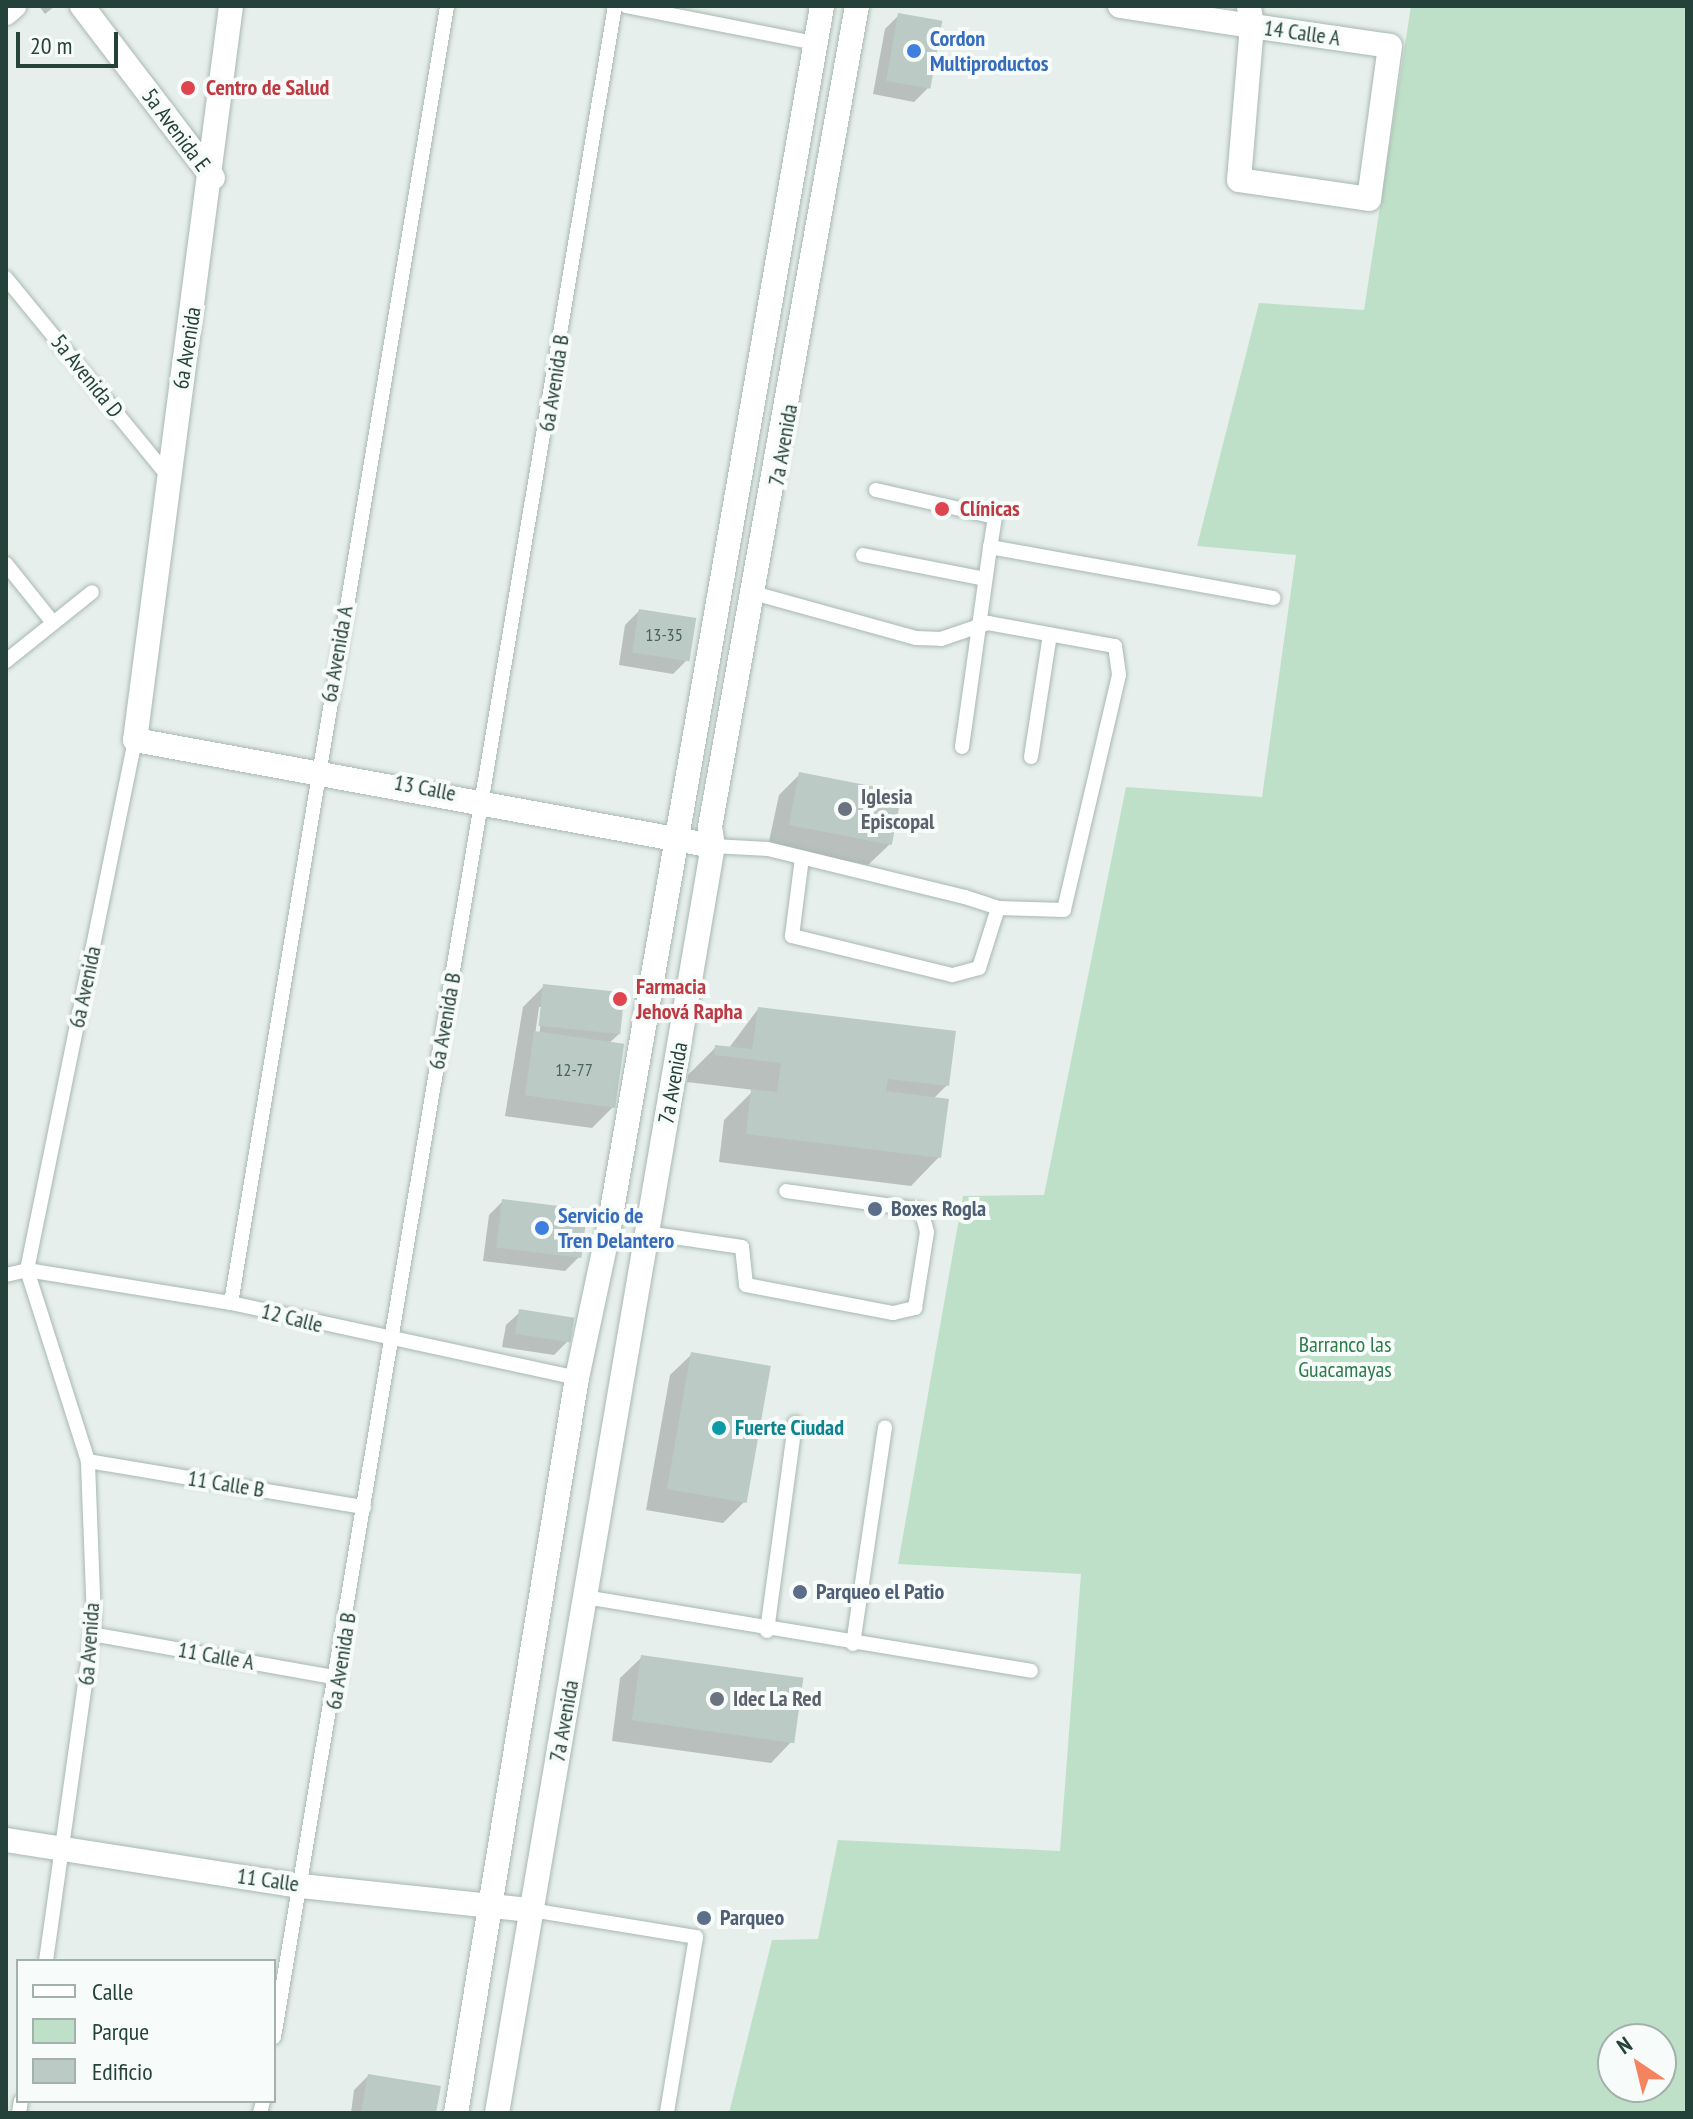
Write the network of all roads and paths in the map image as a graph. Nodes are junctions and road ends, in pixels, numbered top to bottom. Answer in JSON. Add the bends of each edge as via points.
{"nodes":[{"id":1,"x":14,"y":6,"type":"edge"},
{"id":2,"x":82,"y":6,"type":"edge"},
{"id":3,"x":231,"y":6,"type":"edge"},
{"id":4,"x":447,"y":6,"type":"edge"},
{"id":5,"x":615,"y":6,"type":"edge"},
{"id":6,"x":626,"y":6,"type":"edge"},
{"id":7,"x":822,"y":6,"type":"edge"},
{"id":8,"x":857,"y":6,"type":"edge"},
{"id":9,"x":1120,"y":6,"type":"edge"},
{"id":10,"x":6,"y":13,"type":"edge"},
{"id":11,"x":1251,"y":16,"type":"edge"},
{"id":12,"x":815,"y":43,"type":"junction"},
{"id":13,"x":213,"y":178,"type":"junction"},
{"id":14,"x":6,"y":278,"type":"edge"},
{"id":15,"x":167,"y":475,"type":"junction"},
{"id":16,"x":876,"y":490,"type":"dead end"},
{"id":17,"x":990,"y":547,"type":"junction"},
{"id":18,"x":863,"y":555,"type":"dead end"},
{"id":19,"x":6,"y":564,"type":"edge"},
{"id":20,"x":985,"y":579,"type":"junction"},
{"id":21,"x":92,"y":592,"type":"dead end"},
{"id":22,"x":757,"y":594,"type":"junction"},
{"id":23,"x":1273,"y":598,"type":"dead end"},
{"id":24,"x":50,"y":619,"type":"junction"},
{"id":25,"x":976,"y":627,"type":"junction"},
{"id":26,"x":1050,"y":634,"type":"junction"},
{"id":27,"x":6,"y":661,"type":"edge"},
{"id":28,"x":135,"y":740,"type":"junction"},
{"id":29,"x":962,"y":747,"type":"dead end"},
{"id":30,"x":1031,"y":757,"type":"dead end"},
{"id":31,"x":317,"y":768,"type":"junction"},
{"id":32,"x":486,"y":799,"type":"junction"},
{"id":33,"x":672,"y":836,"type":"junction"},
{"id":34,"x":713,"y":846,"type":"junction"},
{"id":35,"x":802,"y":858,"type":"junction"},
{"id":36,"x":998,"y":908,"type":"junction"},
{"id":37,"x":786,"y":1191,"type":"dead end"},
{"id":38,"x":609,"y":1227,"type":"junction"},
{"id":39,"x":647,"y":1233,"type":"junction"},
{"id":40,"x":27,"y":1270,"type":"junction"},
{"id":41,"x":6,"y":1275,"type":"edge"},
{"id":42,"x":231,"y":1303,"type":"junction"},
{"id":43,"x":387,"y":1341,"type":"junction"},
{"id":44,"x":577,"y":1378,"type":"junction"},
{"id":45,"x":795,"y":1423,"type":"dead end"},
{"id":46,"x":885,"y":1427,"type":"dead end"},
{"id":47,"x":88,"y":1461,"type":"junction"},
{"id":48,"x":364,"y":1507,"type":"junction"},
{"id":49,"x":585,"y":1597,"type":"junction"},
{"id":50,"x":767,"y":1631,"type":"junction"},
{"id":51,"x":92,"y":1634,"type":"junction"},
{"id":52,"x":853,"y":1644,"type":"junction"},
{"id":53,"x":1031,"y":1671,"type":"dead end"},
{"id":54,"x":339,"y":1678,"type":"junction"},
{"id":55,"x":6,"y":1840,"type":"edge"},
{"id":56,"x":66,"y":1849,"type":"junction"},
{"id":57,"x":301,"y":1886,"type":"junction"},
{"id":58,"x":491,"y":1905,"type":"junction"},
{"id":59,"x":531,"y":1910,"type":"junction"},
{"id":60,"x":46,"y":1959,"type":"edge"},
{"id":61,"x":276,"y":2026,"type":"edge"},
{"id":62,"x":456,"y":2113,"type":"edge"},
{"id":63,"x":497,"y":2113,"type":"edge"},
{"id":64,"x":667,"y":2113,"type":"edge"}],
"edges":[{"from":1,"to":10,"type":"street"},
{"from":2,"to":13,"type":"street","name":"5a Avenida E"},
{"from":3,"to":13,"type":"street","name":"6a Avenida"},
{"from":4,"to":31,"type":"lane","name":"6a Avenida A"},
{"from":5,"to":32,"type":"lane","name":"6a Avenida B"},
{"from":6,"to":12,"type":"lane"},
{"from":7,"to":12,"type":"street","name":"7a Avenida"},
{"from":8,"to":22,"type":"street","name":"7a Avenida"},
{"from":9,"to":11,"type":"street","name":"14 Calle A"},
{"from":11,"to":11,"type":"street","name":"14 Calle A","via":[[1239,180],[1369,199],[1390,46]]},
{"from":12,"to":33,"type":"street","name":"7a Avenida"},
{"from":13,"to":15,"type":"street","name":"6a Avenida"},
{"from":14,"to":15,"type":"lane","name":"5a Avenida D"},
{"from":15,"to":28,"type":"street","name":"6a Avenida"},
{"from":16,"to":17,"type":"lane","via":[[995,517]]},
{"from":17,"to":20,"type":"lane"},
{"from":17,"to":23,"type":"lane"},
{"from":18,"to":20,"type":"lane"},
{"from":19,"to":24,"type":"lane"},
{"from":20,"to":25,"type":"lane"},
{"from":21,"to":24,"type":"lane"},
{"from":22,"to":25,"type":"lane","via":[[916,638],[941,639]]},
{"from":22,"to":34,"type":"street","name":"7a Avenida","via":[[710,827]]},
{"from":24,"to":27,"type":"lane"},
{"from":25,"to":26,"type":"lane"},
{"from":25,"to":29,"type":"lane"},
{"from":26,"to":30,"type":"lane"},
{"from":26,"to":36,"type":"lane","via":[[1115,646],[1119,675],[1064,910]]},
{"from":28,"to":31,"type":"street","name":"13 Calle"},
{"from":28,"to":40,"type":"lane","name":"6a Avenida"},
{"from":31,"to":32,"type":"street","name":"13 Calle"},
{"from":31,"to":42,"type":"lane","name":"6a Avenida A"},
{"from":32,"to":33,"type":"street","name":"13 Calle"},
{"from":32,"to":43,"type":"lane","name":"6a Avenida B"},
{"from":33,"to":34,"type":"street","name":"13 Calle"},
{"from":33,"to":38,"type":"street","name":"7a Avenida"},
{"from":34,"to":35,"type":"lane"},
{"from":34,"to":39,"type":"street","name":"7a Avenida"},
{"from":35,"to":36,"type":"lane"},
{"from":35,"to":36,"type":"lane","via":[[788,925],[792,936],[820,948],[967,975],[979,968]]},
{"from":37,"to":39,"type":"lane","via":[[921,1210],[927,1232],[915,1308],[893,1313],[746,1285],[742,1247]]},
{"from":38,"to":39,"type":"street"},
{"from":38,"to":44,"type":"street","name":"7a Avenida"},
{"from":39,"to":49,"type":"street","name":"7a Avenida"},
{"from":40,"to":41,"type":"lane","name":"12 Calle"},
{"from":40,"to":42,"type":"lane","name":"12 Calle"},
{"from":40,"to":47,"type":"lane","name":"6a Avenida"},
{"from":42,"to":43,"type":"lane","name":"12 Calle"},
{"from":43,"to":44,"type":"lane","name":"12 Calle"},
{"from":43,"to":48,"type":"lane","name":"6a Avenida B"},
{"from":44,"to":58,"type":"street","name":"7a Avenida"},
{"from":45,"to":50,"type":"lane"},
{"from":46,"to":52,"type":"lane"},
{"from":47,"to":48,"type":"lane","name":"11 Calle B"},
{"from":47,"to":51,"type":"lane","name":"6a Avenida"},
{"from":48,"to":54,"type":"lane","name":"6a Avenida B"},
{"from":49,"to":50,"type":"lane"},
{"from":49,"to":59,"type":"street","name":"7a Avenida"},
{"from":50,"to":52,"type":"lane"},
{"from":51,"to":54,"type":"lane","name":"11 Calle A"},
{"from":51,"to":56,"type":"lane","name":"6a Avenida"},
{"from":52,"to":53,"type":"lane"},
{"from":54,"to":57,"type":"lane","name":"6a Avenida B"},
{"from":55,"to":56,"type":"street","name":"11 Calle"},
{"from":56,"to":57,"type":"street","name":"11 Calle"},
{"from":56,"to":60,"type":"lane","name":"6a Avenida"},
{"from":57,"to":58,"type":"street","name":"11 Calle"},
{"from":57,"to":61,"type":"lane","name":"6a Avenida B"},
{"from":58,"to":59,"type":"street","name":"11 Calle"},
{"from":58,"to":62,"type":"street","name":"7a Avenida"},
{"from":59,"to":63,"type":"street","name":"7a Avenida"},
{"from":59,"to":64,"type":"lane","via":[[696,1937]]}]}
